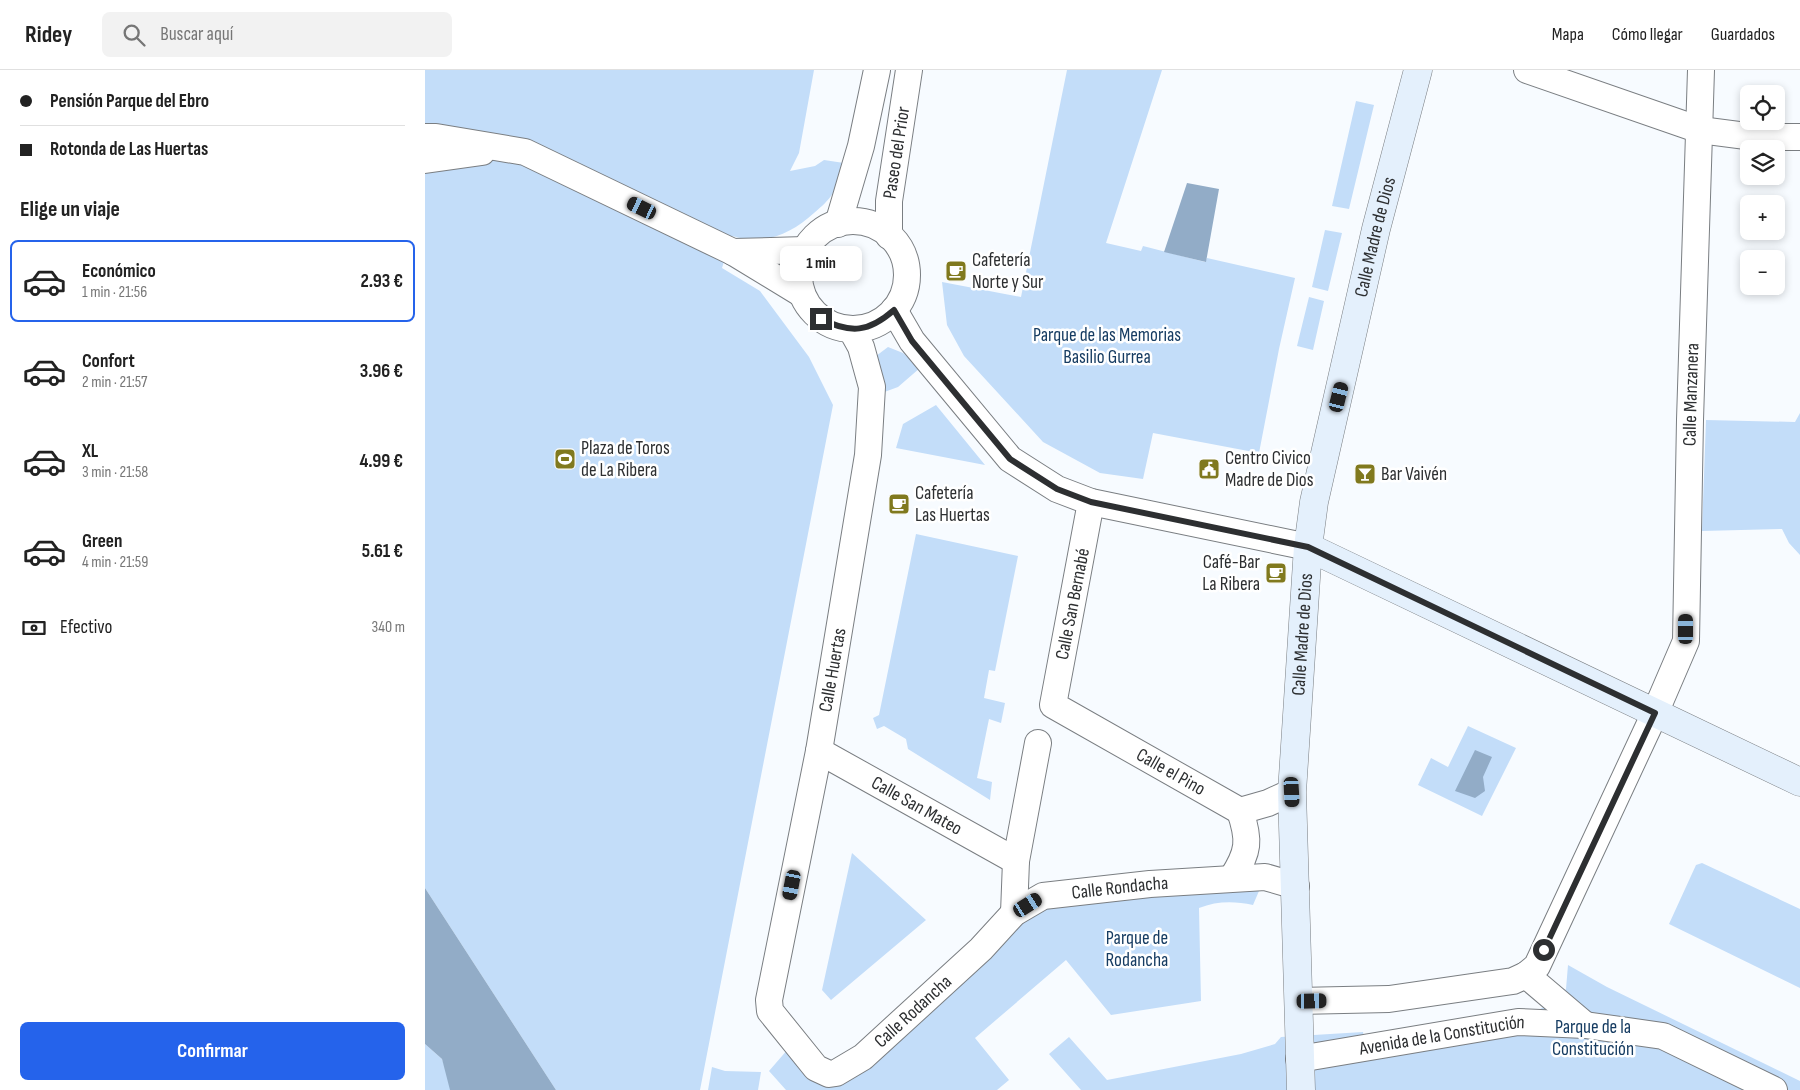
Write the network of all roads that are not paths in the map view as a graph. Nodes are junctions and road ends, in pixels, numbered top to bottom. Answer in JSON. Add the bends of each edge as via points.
{"nodes":[{"id":1,"x":877,"y":70,"type":"edge"},
{"id":2,"x":909,"y":70,"type":"edge"},
{"id":3,"x":1418,"y":70,"type":"edge"},
{"id":4,"x":1527,"y":70,"type":"edge"},
{"id":5,"x":1701,"y":70,"type":"edge"},
{"id":6,"x":1700,"y":130,"type":"junction"},
{"id":7,"x":425,"y":137,"type":"edge"},
{"id":8,"x":1800,"y":137,"type":"edge"},
{"id":9,"x":525,"y":152,"type":"junction"},
{"id":10,"x":425,"y":160,"type":"edge"},
{"id":11,"x":838,"y":224,"type":"junction"},
{"id":12,"x":889,"y":236,"type":"junction"},
{"id":13,"x":805,"y":250,"type":"junction"},
{"id":14,"x":733,"y":252,"type":"junction"},
{"id":15,"x":802,"y":294,"type":"junction"},
{"id":16,"x":894,"y":310,"type":"junction"},
{"id":17,"x":851,"y":329,"type":"junction"},
{"id":18,"x":1091,"y":502,"type":"junction"},
{"id":19,"x":1308,"y":547,"type":"junction"},
{"id":20,"x":1053,"y":705,"type":"joint"},
{"id":21,"x":1655,"y":713,"type":"junction"},
{"id":22,"x":1038,"y":743,"type":"dead end"},
{"id":23,"x":819,"y":751,"type":"junction"},
{"id":24,"x":1800,"y":782,"type":"edge"},
{"id":25,"x":1292,"y":792,"type":"junction"},
{"id":26,"x":1240,"y":811,"type":"junction"},
{"id":27,"x":1016,"y":861,"type":"junction"},
{"id":28,"x":1232,"y":878,"type":"junction"},
{"id":29,"x":1296,"y":886,"type":"junction"},
{"id":30,"x":1014,"y":914,"type":"junction"},
{"id":31,"x":1531,"y":971,"type":"junction"},
{"id":32,"x":1298,"y":1001,"type":"junction"},
{"id":33,"x":770,"y":1011,"type":"joint"},
{"id":34,"x":1585,"y":1025,"type":"junction"},
{"id":35,"x":1299,"y":1059,"type":"junction"},
{"id":36,"x":1301,"y":1090,"type":"edge"},
{"id":37,"x":1774,"y":1090,"type":"edge"}],
"edges":[{"from":1,"to":11,"type":"street","name":"Paseo del Prior","via":[[861,146]]},
{"from":2,"to":12,"type":"street","name":"Paseo del Prior","via":[[889,201]]},
{"from":3,"to":19,"type":"main road","name":"Calle Madre de Dios","via":[[1376,229],[1314,502]]},
{"from":4,"to":6,"type":"street"},
{"from":5,"to":6,"type":"street","name":"Calle Manzanera"},
{"from":6,"to":8,"type":"street","via":[[1754,137]]},
{"from":6,"to":21,"type":"street","name":"Calle Manzanera","via":[[1686,641]]},
{"from":7,"to":9,"type":"street","via":[[436,136]]},
{"from":9,"to":10,"type":"street","via":[[484,151]]},
{"from":9,"to":14,"type":"street"},
{"from":11,"to":12,"type":"street","via":[[856,222],[874,226]]},
{"from":11,"to":13,"type":"street","via":[[825,229]]},
{"from":12,"to":16,"type":"street","via":[[900,249],[907,286]]},
{"from":13,"to":14,"type":"street"},
{"from":13,"to":15,"type":"street","via":[[800,264]]},
{"from":14,"to":15,"type":"street"},
{"from":15,"to":17,"type":"street","via":[[821,319],[835,327]]},
{"from":16,"to":17,"type":"street","via":[[880,322],[866,328]]},
{"from":16,"to":18,"type":"street","via":[[917,348],[1010,459],[1057,489]]},
{"from":17,"to":23,"type":"street","name":"Calle Huertas","via":[[861,346],[872,387],[869,445]]},
{"from":18,"to":19,"type":"street"},
{"from":18,"to":20,"type":"street","name":"Calle San Bernabé"},
{"from":19,"to":21,"type":"main road"},
{"from":19,"to":25,"type":"main road","name":"Calle Madre de Dios"},
{"from":20,"to":26,"type":"street","name":"Calle el Pino"},
{"from":21,"to":24,"type":"main road"},
{"from":21,"to":31,"type":"street","name":"Calle Manzanera"},
{"from":22,"to":27,"type":"street"},
{"from":23,"to":27,"type":"street","name":"Calle San Mateo"},
{"from":23,"to":33,"type":"street","name":"Calle Huertas","via":[[769,1000]]},
{"from":25,"to":26,"type":"street"},
{"from":25,"to":29,"type":"main road","name":"Calle Madre de Dios"},
{"from":26,"to":28,"type":"street","via":[[1248,841],[1243,862]]},
{"from":27,"to":30,"type":"street"},
{"from":28,"to":29,"type":"street","name":"Calle Rondacha","via":[[1265,877]]},
{"from":28,"to":30,"type":"street","name":"Calle Rondacha","via":[[1043,896]]},
{"from":29,"to":32,"type":"main road","name":"Calle Madre de Dios"},
{"from":30,"to":33,"type":"street","name":"Calle Rodancha","via":[[981,949],[863,1057],[836,1073],[829,1074],[817,1068]]},
{"from":31,"to":32,"type":"street","via":[[1513,980],[1389,999]]},
{"from":31,"to":34,"type":"street"},
{"from":32,"to":35,"type":"main road","name":"Calle Madre de Dios"},
{"from":34,"to":35,"type":"street","name":"Avenida de la Constitución","via":[[1518,1022]]},
{"from":34,"to":37,"type":"street","name":"Avenida de la Constitución","via":[[1663,1036]]},
{"from":35,"to":36,"type":"main road","name":"Calle Madre de Dios"}]}
